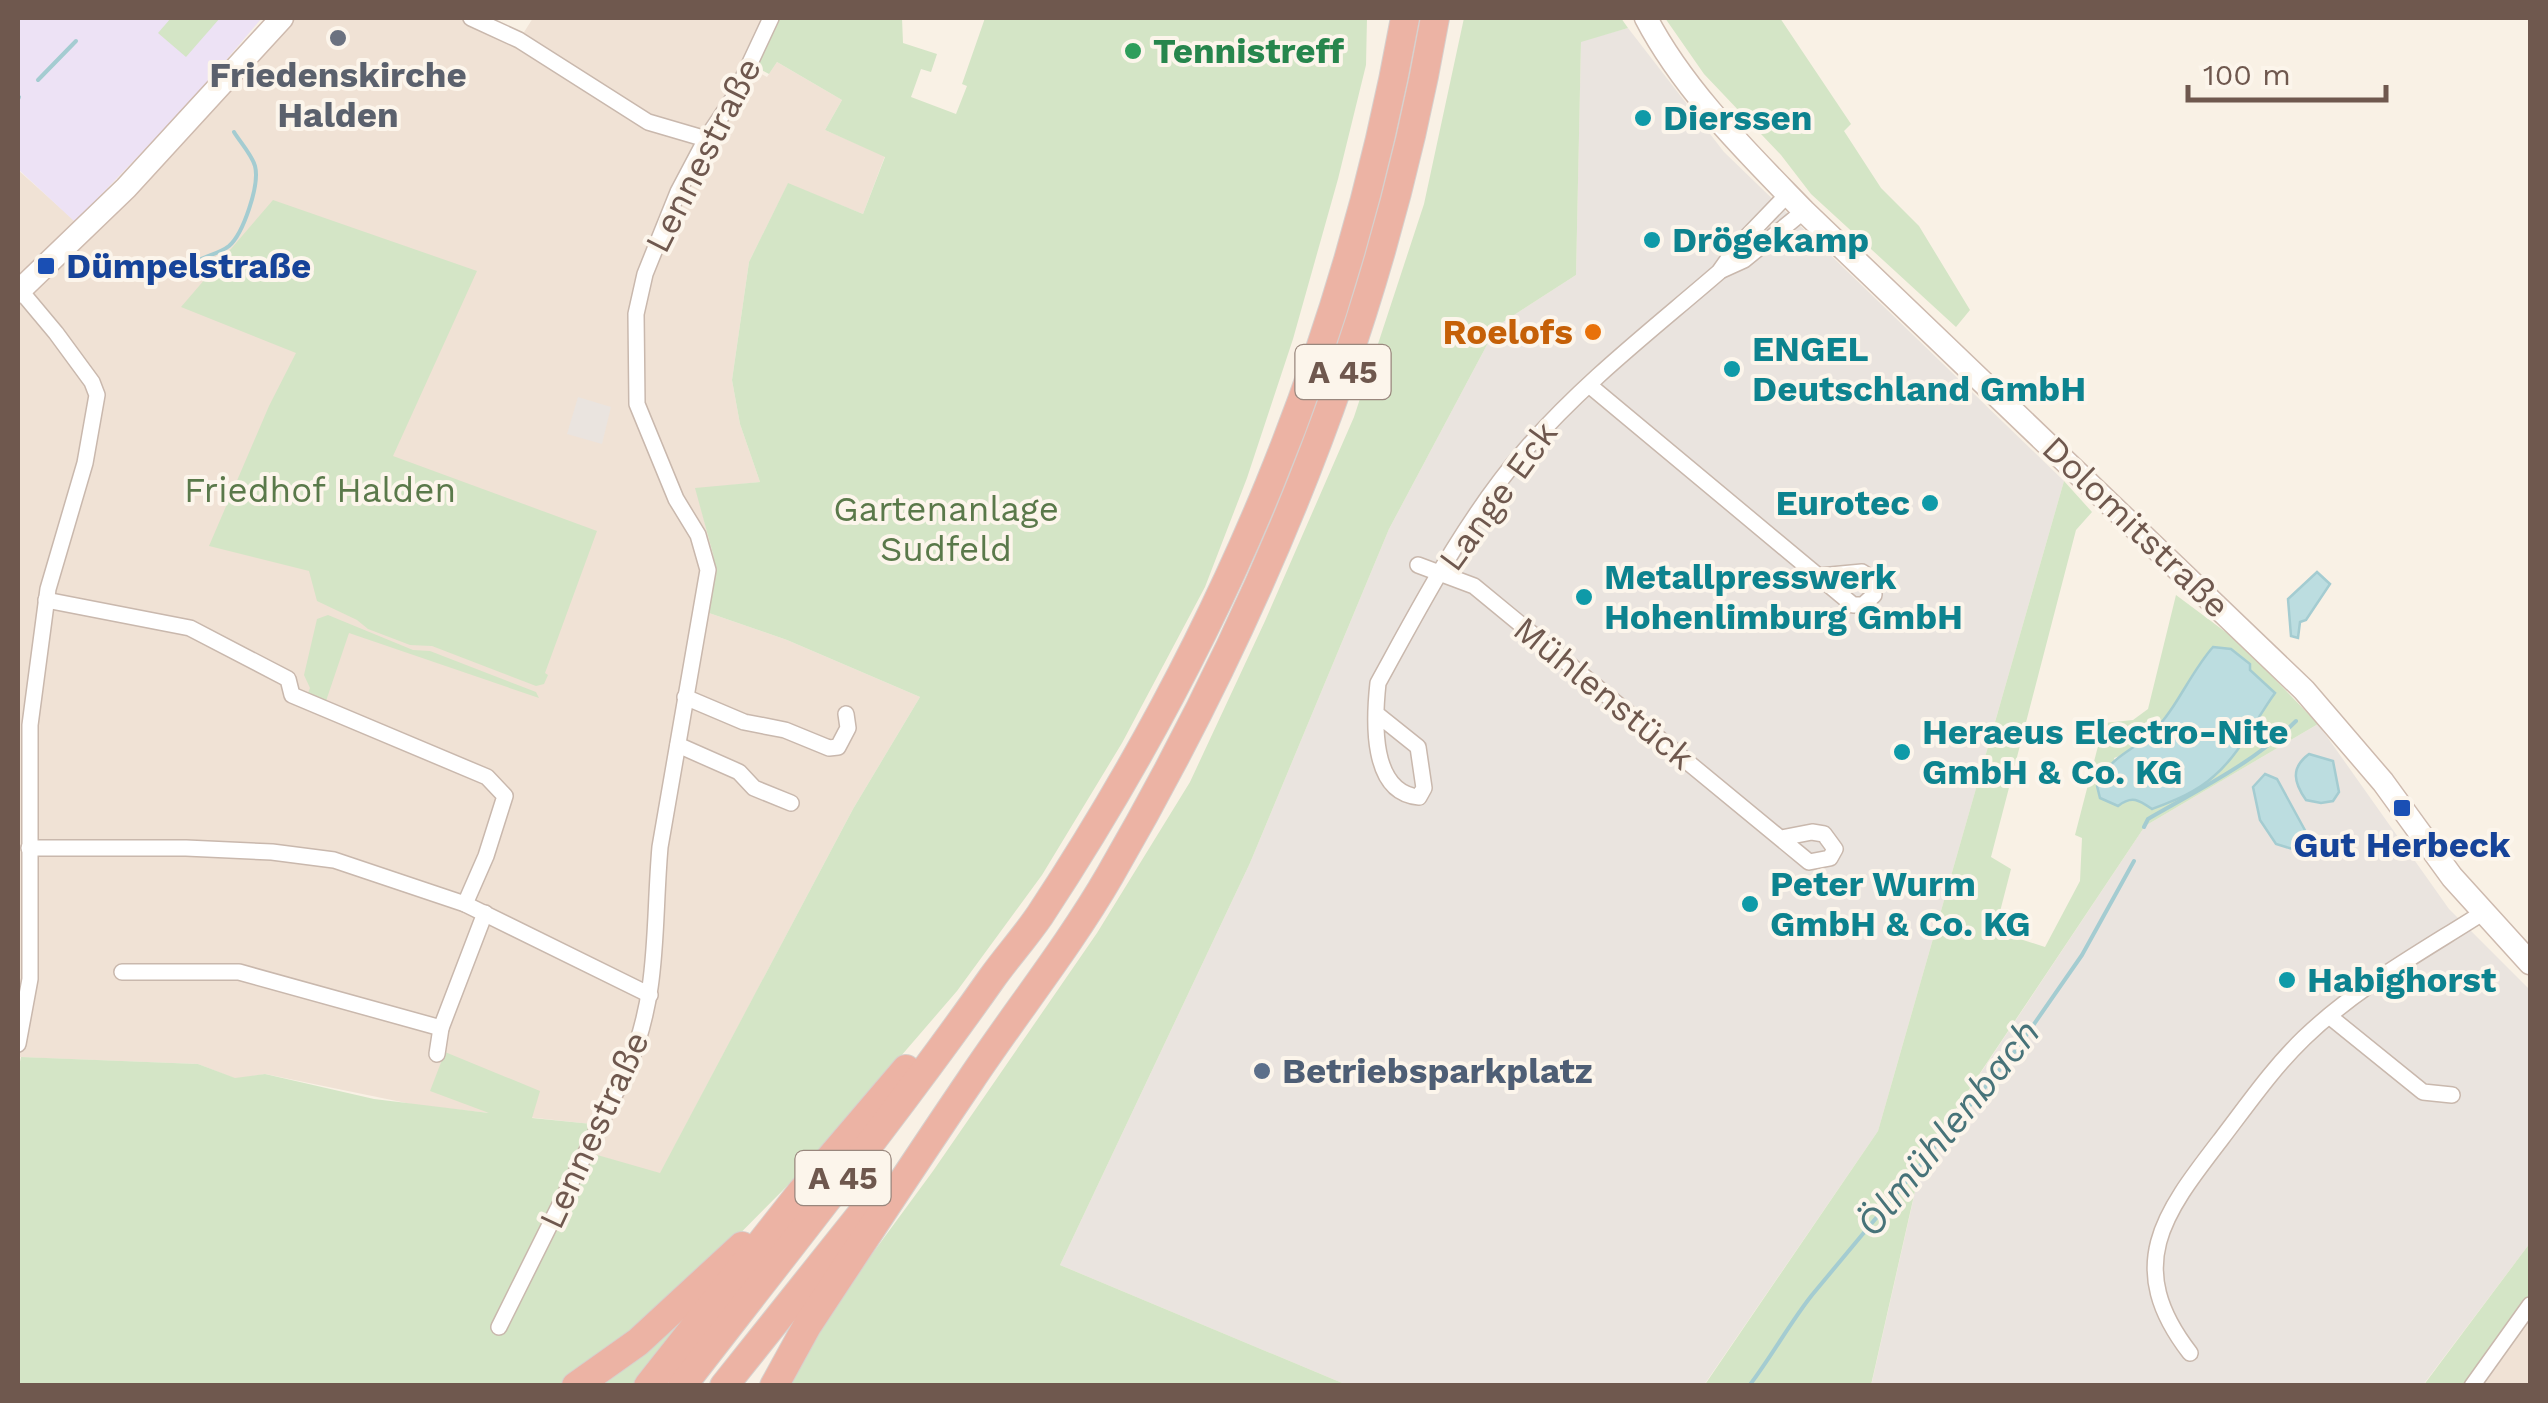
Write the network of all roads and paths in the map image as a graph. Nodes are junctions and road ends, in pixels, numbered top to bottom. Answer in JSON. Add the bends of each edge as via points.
{"nodes":[{"id":1,"x":282,"y":18,"type":"edge"},
{"id":2,"x":471,"y":18,"type":"edge"},
{"id":3,"x":772,"y":18,"type":"edge"},
{"id":4,"x":1405,"y":18,"type":"edge"},
{"id":5,"x":1435,"y":18,"type":"edge"},
{"id":6,"x":1646,"y":18,"type":"edge"},
{"id":7,"x":706,"y":138,"type":"junction"},
{"id":8,"x":1796,"y":202,"type":"junction"},
{"id":9,"x":1719,"y":272,"type":"junction"},
{"id":10,"x":18,"y":291,"type":"edge"},
{"id":11,"x":1589,"y":384,"type":"junction"},
{"id":12,"x":1418,"y":565,"type":"dead end"},
{"id":13,"x":1441,"y":572,"type":"junction"},
{"id":14,"x":1820,"y":576,"type":"dead end"},
{"id":15,"x":46,"y":600,"type":"junction"},
{"id":16,"x":684,"y":696,"type":"junction"},
{"id":17,"x":846,"y":714,"type":"dead end"},
{"id":18,"x":1378,"y":716,"type":"junction"},
{"id":19,"x":678,"y":746,"type":"junction"},
{"id":20,"x":791,"y":803,"type":"dead end"},
{"id":21,"x":1781,"y":838,"type":"dead end"},
{"id":22,"x":29,"y":848,"type":"junction"},
{"id":23,"x":465,"y":904,"type":"junction"},
{"id":24,"x":2484,"y":912,"type":"junction"},
{"id":25,"x":485,"y":914,"type":"junction"},
{"id":26,"x":2530,"y":962,"type":"edge"},
{"id":27,"x":1000,"y":967,"type":"junction"},
{"id":28,"x":122,"y":972,"type":"dead end"},
{"id":29,"x":650,"y":995,"type":"junction"},
{"id":30,"x":2329,"y":1016,"type":"junction"},
{"id":31,"x":441,"y":1028,"type":"junction"},
{"id":32,"x":18,"y":1044,"type":"edge"},
{"id":33,"x":437,"y":1054,"type":"dead end"},
{"id":34,"x":970,"y":1080,"type":"junction"},
{"id":35,"x":2452,"y":1095,"type":"dead end"},
{"id":36,"x":802,"y":1191,"type":"junction"},
{"id":37,"x":2528,"y":1313,"type":"edge"},
{"id":38,"x":807,"y":1326,"type":"junction"},
{"id":39,"x":499,"y":1327,"type":"dead end"},
{"id":40,"x":2190,"y":1352,"type":"dead end"},
{"id":41,"x":576,"y":1386,"type":"edge"},
{"id":42,"x":648,"y":1386,"type":"edge"},
{"id":43,"x":682,"y":1386,"type":"edge"},
{"id":44,"x":724,"y":1386,"type":"edge"},
{"id":45,"x":760,"y":1386,"type":"edge"},
{"id":46,"x":774,"y":1386,"type":"edge"},
{"id":47,"x":2472,"y":1386,"type":"edge"}],
"edges":[{"from":1,"to":10,"type":"street","via":[[126,188]]},
{"from":2,"to":7,"type":"street","via":[[519,40],[648,122]]},
{"from":3,"to":7,"type":"street","name":"Lennestraße"},
{"from":4,"to":27,"type":"highway","number":"A 45","via":[[1359,229],[1266,499],[1174,694],[1038,919]]},
{"from":5,"to":34,"type":"highway","number":"A 45","via":[[1376,274],[1296,499],[1208,694],[1109,878]]},
{"from":6,"to":8,"type":"street","name":"Dolomitstraße","via":[[1684,77]]},
{"from":7,"to":16,"type":"street","name":"Lennestraße","via":[[652,253],[636,326],[637,404],[708,570]]},
{"from":8,"to":9,"type":"street","name":"Lange Eck","via":[[1736,248]]},
{"from":8,"to":9,"type":"street","name":"Lange Eck","via":[[1744,260]]},
{"from":8,"to":24,"type":"street","name":"Dolomitstraße","via":[[2304,690]]},
{"from":9,"to":11,"type":"street","name":"Lange Eck"},
{"from":10,"to":15,"type":"street","via":[[97,396],[86,463]]},
{"from":11,"to":13,"type":"street","name":"Lange Eck","via":[[1523,452]]},
{"from":11,"to":14,"type":"street"},
{"from":12,"to":13,"type":"street","name":"Mühlenstück"},
{"from":13,"to":18,"type":"street","name":"Lange Eck","via":[[1378,684]]},
{"from":13,"to":21,"type":"street","name":"Mühlenstück","via":[[1474,586]]},
{"from":15,"to":22,"type":"street","via":[[30,725]]},
{"from":15,"to":23,"type":"street","via":[[200,632],[288,679],[292,695],[487,776],[505,796]]},
{"from":16,"to":17,"type":"street","via":[[828,748],[838,746],[848,728]]},
{"from":16,"to":19,"type":"street","name":"Lennestraße"},
{"from":18,"to":18,"type":"street","name":"Lange Eck","via":[[1382,770],[1390,784],[1419,797],[1424,788],[1418,747]]},
{"from":19,"to":20,"type":"street"},
{"from":19,"to":29,"type":"street","name":"Lennestraße","via":[[655,887]]},
{"from":22,"to":23,"type":"street","via":[[272,852],[334,860]]},
{"from":22,"to":32,"type":"street","via":[[30,979]]},
{"from":23,"to":25,"type":"street"},
{"from":24,"to":26,"type":"street","name":"Dolomitstraße"},
{"from":24,"to":30,"type":"street"},
{"from":25,"to":29,"type":"street"},
{"from":25,"to":31,"type":"street"},
{"from":27,"to":36,"type":"highway"},
{"from":27,"to":43,"type":"highway","number":"A 45"},
{"from":28,"to":31,"type":"street","via":[[239,972]]},
{"from":29,"to":39,"type":"street","name":"Lennestraße","via":[[627,1070]]},
{"from":30,"to":35,"type":"street","via":[[2422,1092]]},
{"from":30,"to":40,"type":"street","via":[[2278,1065],[2178,1195],[2162,1228],[2155,1266],[2161,1296],[2168,1324]]},
{"from":31,"to":33,"type":"street"},
{"from":34,"to":38,"type":"highway"},
{"from":34,"to":44,"type":"highway","number":"A 45"},
{"from":36,"to":41,"type":"highway","via":[[638,1342]]},
{"from":36,"to":42,"type":"highway"},
{"from":37,"to":47,"type":"street"},
{"from":38,"to":45,"type":"highway"},
{"from":38,"to":46,"type":"highway"}]}
